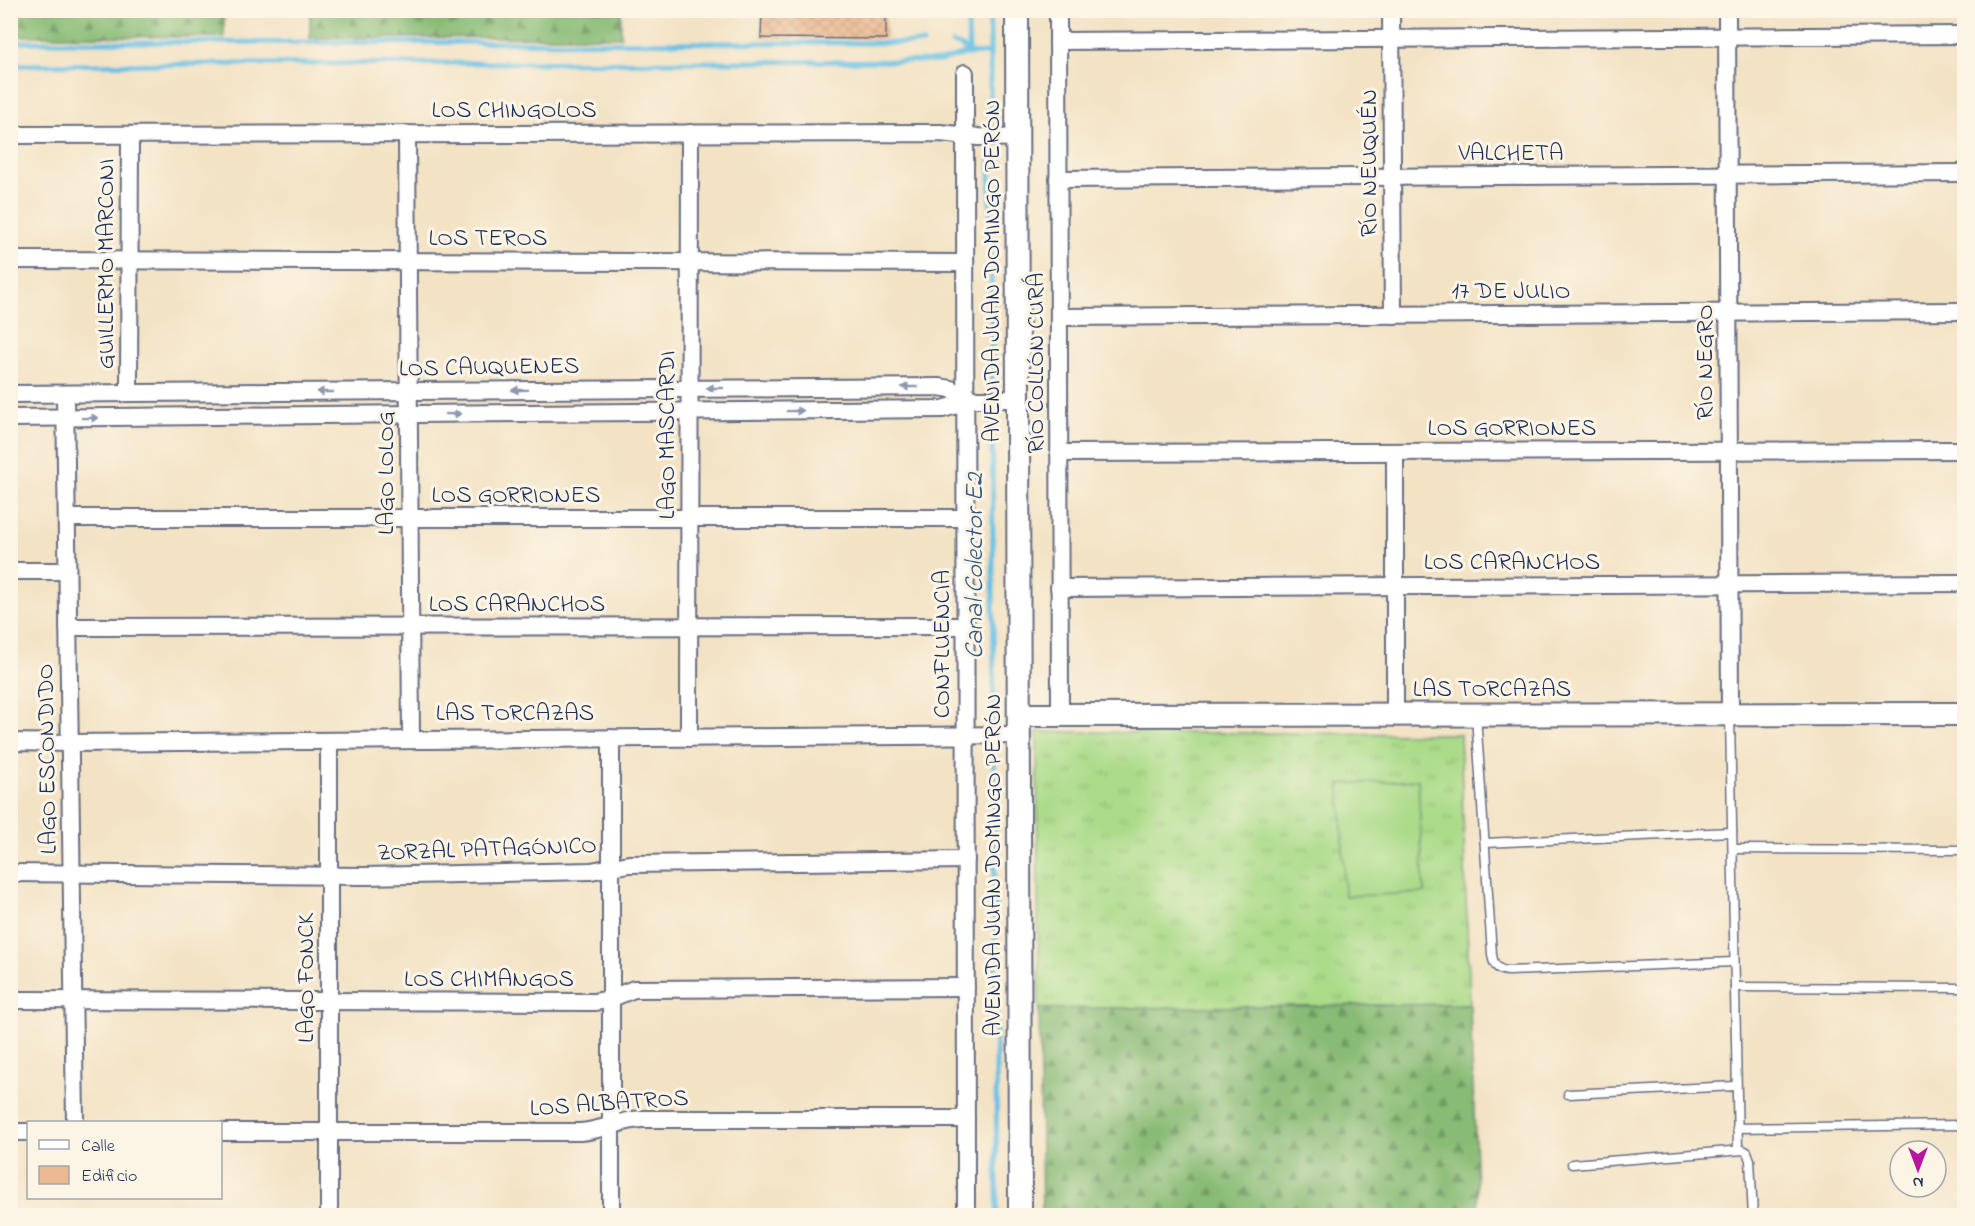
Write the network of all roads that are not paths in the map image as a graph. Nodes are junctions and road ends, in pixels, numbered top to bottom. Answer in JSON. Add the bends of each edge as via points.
{"nodes":[{"id":1,"x":1017,"y":10,"type":"edge"},
{"id":2,"x":1058,"y":10,"type":"edge"},
{"id":3,"x":1391,"y":10,"type":"edge"},
{"id":4,"x":1726,"y":10,"type":"edge"},
{"id":5,"x":1965,"y":35,"type":"edge"},
{"id":6,"x":1727,"y":37,"type":"junction"},
{"id":7,"x":1391,"y":39,"type":"junction"},
{"id":8,"x":1058,"y":41,"type":"junction"},
{"id":9,"x":965,"y":74,"type":"dead end"},
{"id":10,"x":690,"y":133,"type":"junction"},
{"id":11,"x":407,"y":134,"type":"junction"},
{"id":12,"x":10,"y":135,"type":"edge"},
{"id":13,"x":130,"y":135,"type":"junction"},
{"id":14,"x":965,"y":135,"type":"junction"},
{"id":15,"x":1017,"y":138,"type":"junction"},
{"id":16,"x":1965,"y":173,"type":"edge"},
{"id":17,"x":1727,"y":174,"type":"junction"},
{"id":18,"x":1392,"y":176,"type":"junction"},
{"id":19,"x":1058,"y":179,"type":"junction"},
{"id":20,"x":10,"y":260,"type":"edge"},
{"id":21,"x":129,"y":260,"type":"junction"},
{"id":22,"x":408,"y":261,"type":"junction"},
{"id":23,"x":690,"y":262,"type":"junction"},
{"id":24,"x":965,"y":263,"type":"junction"},
{"id":25,"x":1965,"y":311,"type":"edge"},
{"id":26,"x":1728,"y":313,"type":"junction"},
{"id":27,"x":1393,"y":315,"type":"junction"},
{"id":28,"x":1059,"y":317,"type":"junction"},
{"id":29,"x":690,"y":389,"type":"junction"},
{"id":30,"x":409,"y":391,"type":"junction"},
{"id":31,"x":129,"y":393,"type":"junction"},
{"id":32,"x":10,"y":394,"type":"edge"},
{"id":33,"x":65,"y":394,"type":"junction"},
{"id":34,"x":965,"y":399,"type":"junction"},
{"id":35,"x":1018,"y":399,"type":"junction"},
{"id":36,"x":690,"y":412,"type":"junction"},
{"id":37,"x":409,"y":414,"type":"junction"},
{"id":38,"x":10,"y":418,"type":"edge"},
{"id":39,"x":65,"y":418,"type":"junction"},
{"id":40,"x":1965,"y":450,"type":"edge"},
{"id":41,"x":1729,"y":451,"type":"junction"},
{"id":42,"x":1395,"y":452,"type":"junction"},
{"id":43,"x":1059,"y":453,"type":"junction"},
{"id":44,"x":67,"y":518,"type":"junction"},
{"id":45,"x":410,"y":518,"type":"junction"},
{"id":46,"x":690,"y":518,"type":"junction"},
{"id":47,"x":965,"y":518,"type":"junction"},
{"id":48,"x":10,"y":571,"type":"edge"},
{"id":49,"x":67,"y":571,"type":"junction"},
{"id":50,"x":1965,"y":583,"type":"edge"},
{"id":51,"x":1730,"y":584,"type":"junction"},
{"id":52,"x":1395,"y":586,"type":"junction"},
{"id":53,"x":1059,"y":588,"type":"junction"},
{"id":54,"x":966,"y":626,"type":"junction"},
{"id":55,"x":68,"y":627,"type":"junction"},
{"id":56,"x":410,"y":627,"type":"junction"},
{"id":57,"x":690,"y":627,"type":"junction"},
{"id":58,"x":1476,"y":714,"type":"junction"},
{"id":59,"x":1730,"y":714,"type":"junction"},
{"id":60,"x":1965,"y":714,"type":"edge"},
{"id":61,"x":1060,"y":715,"type":"junction"},
{"id":62,"x":1395,"y":715,"type":"junction"},
{"id":63,"x":1019,"y":725,"type":"junction"},
{"id":64,"x":966,"y":735,"type":"junction"},
{"id":65,"x":611,"y":738,"type":"junction"},
{"id":66,"x":689,"y":738,"type":"junction"},
{"id":67,"x":411,"y":740,"type":"junction"},
{"id":68,"x":329,"y":741,"type":"junction"},
{"id":69,"x":10,"y":742,"type":"edge"},
{"id":70,"x":70,"y":743,"type":"junction"},
{"id":71,"x":1732,"y":832,"type":"junction"},
{"id":72,"x":1485,"y":843,"type":"junction"},
{"id":73,"x":1732,"y":849,"type":"junction"},
{"id":74,"x":1965,"y":850,"type":"edge"},
{"id":75,"x":966,"y":860,"type":"junction"},
{"id":76,"x":611,"y":867,"type":"junction"},
{"id":77,"x":10,"y":873,"type":"edge"},
{"id":78,"x":71,"y":873,"type":"junction"},
{"id":79,"x":329,"y":876,"type":"junction"},
{"id":80,"x":1734,"y":962,"type":"junction"},
{"id":81,"x":966,"y":987,"type":"junction"},
{"id":82,"x":1735,"y":987,"type":"junction"},
{"id":83,"x":1965,"y":988,"type":"edge"},
{"id":84,"x":611,"y":998,"type":"junction"},
{"id":85,"x":10,"y":1000,"type":"edge"},
{"id":86,"x":73,"y":1000,"type":"junction"},
{"id":87,"x":329,"y":1001,"type":"junction"},
{"id":88,"x":1736,"y":1086,"type":"junction"},
{"id":89,"x":1568,"y":1094,"type":"dead end"},
{"id":90,"x":966,"y":1119,"type":"junction"},
{"id":91,"x":75,"y":1121,"type":"edge"},
{"id":92,"x":611,"y":1125,"type":"junction"},
{"id":93,"x":1965,"y":1125,"type":"edge"},
{"id":94,"x":1737,"y":1128,"type":"junction"},
{"id":95,"x":10,"y":1132,"type":"edge"},
{"id":96,"x":27,"y":1132,"type":"edge"},
{"id":97,"x":222,"y":1132,"type":"edge"},
{"id":98,"x":329,"y":1132,"type":"junction"},
{"id":99,"x":1738,"y":1150,"type":"junction"},
{"id":100,"x":1572,"y":1164,"type":"dead end"},
{"id":101,"x":329,"y":1215,"type":"edge"},
{"id":102,"x":611,"y":1215,"type":"edge"},
{"id":103,"x":966,"y":1215,"type":"edge"},
{"id":104,"x":1020,"y":1215,"type":"edge"},
{"id":105,"x":1753,"y":1215,"type":"edge"}],
"edges":[{"from":1,"to":15,"type":"street","name":"AVENIDA JUAN DOMINGO PERÓN"},
{"from":2,"to":8,"type":"street","name":"RÍO COLLÓN CURÁ"},
{"from":3,"to":7,"type":"street","name":"RÍO NEUQUÉN"},
{"from":4,"to":6,"type":"street","name":"RÍO NEGRO"},
{"from":5,"to":6,"type":"street"},
{"from":6,"to":7,"type":"street"},
{"from":6,"to":17,"type":"street","name":"RÍO NEGRO"},
{"from":7,"to":8,"type":"street"},
{"from":7,"to":18,"type":"street","name":"RÍO NEUQUÉN"},
{"from":8,"to":19,"type":"street","name":"RÍO COLLÓN CURÁ"},
{"from":9,"to":14,"type":"street","name":"CONFLUENCIA"},
{"from":10,"to":11,"type":"street","name":"LOS CHINGOLOS"},
{"from":10,"to":14,"type":"street","name":"LOS CHINGOLOS"},
{"from":10,"to":23,"type":"street","name":"LAGO MASCARDI"},
{"from":11,"to":13,"type":"street","name":"LOS CHINGOLOS"},
{"from":11,"to":22,"type":"street","name":"LAGO LOLOG"},
{"from":12,"to":13,"type":"street","name":"LOS CHINGOLOS"},
{"from":13,"to":21,"type":"street","name":"GUILLERMO MARCONI"},
{"from":14,"to":15,"type":"street","name":"LOS CHINGOLOS"},
{"from":14,"to":24,"type":"street","name":"CONFLUENCIA"},
{"from":15,"to":35,"type":"street","name":"AVENIDA JUAN DOMINGO PERÓN"},
{"from":16,"to":17,"type":"street","name":"VALCHETA"},
{"from":17,"to":18,"type":"street","name":"VALCHETA"},
{"from":17,"to":26,"type":"street","name":"RÍO NEGRO"},
{"from":18,"to":19,"type":"street","name":"VALCHETA"},
{"from":18,"to":27,"type":"street","name":"RÍO NEUQUÉN"},
{"from":19,"to":28,"type":"street","name":"RÍO COLLÓN CURÁ"},
{"from":20,"to":21,"type":"street","name":"LOS TEROS"},
{"from":21,"to":22,"type":"street","name":"LOS TEROS"},
{"from":21,"to":31,"type":"street","name":"GUILLERMO MARCONI"},
{"from":22,"to":23,"type":"street","name":"LOS TEROS"},
{"from":22,"to":30,"type":"street","name":"LAGO LOLOG"},
{"from":23,"to":24,"type":"street","name":"LOS TEROS"},
{"from":23,"to":29,"type":"street","name":"LAGO MASCARDI"},
{"from":24,"to":34,"type":"street","name":"CONFLUENCIA"},
{"from":25,"to":26,"type":"street","name":"17 DE JULIO"},
{"from":26,"to":27,"type":"street","name":"17 DE JULIO"},
{"from":26,"to":41,"type":"street","name":"RÍO NEGRO"},
{"from":27,"to":28,"type":"street","name":"17 DE JULIO"},
{"from":28,"to":43,"type":"street","name":"RÍO COLLÓN CURÁ"},
{"from":29,"to":30,"type":"street","name":"LOS CAUQUENES","one_way":true},
{"from":34,"to":29,"type":"street","name":"LOS CAUQUENES","one_way":true,"via":[[951,389],[939,387]]},
{"from":29,"to":36,"type":"street","name":"LAGO MASCARDI"},
{"from":30,"to":31,"type":"street","name":"LOS CAUQUENES","one_way":true},
{"from":30,"to":37,"type":"street","name":"LAGO LOLOG"},
{"from":31,"to":33,"type":"street","name":"LOS CAUQUENES"},
{"from":32,"to":33,"type":"street","name":"LOS CAUQUENES"},
{"from":33,"to":39,"type":"street","name":"LAGO ESCONDIDO"},
{"from":34,"to":35,"type":"street","name":"LOS CAUQUENES"},
{"from":36,"to":34,"type":"street","name":"LOS CAUQUENES","one_way":true,"via":[[943,409]]},
{"from":34,"to":47,"type":"street","name":"CONFLUENCIA"},
{"from":35,"to":63,"type":"street","name":"AVENIDA JUAN DOMINGO PERÓN"},
{"from":37,"to":36,"type":"street","name":"LOS CAUQUENES","one_way":true},
{"from":36,"to":46,"type":"street","name":"LAGO MASCARDI"},
{"from":39,"to":37,"type":"street","name":"LOS CAUQUENES","one_way":true},
{"from":37,"to":45,"type":"street","name":"LAGO LOLOG"},
{"from":38,"to":39,"type":"street","name":"LOS CAUQUENES"},
{"from":39,"to":44,"type":"street","name":"LAGO ESCONDIDO"},
{"from":40,"to":41,"type":"street","name":"LOS GORRIONES"},
{"from":41,"to":42,"type":"street","name":"LOS GORRIONES"},
{"from":41,"to":51,"type":"street","name":"RÍO NEGRO"},
{"from":42,"to":43,"type":"street","name":"LOS GORRIONES"},
{"from":42,"to":52,"type":"street"},
{"from":43,"to":53,"type":"street","name":"RÍO COLLÓN CURÁ"},
{"from":44,"to":45,"type":"street","name":"LOS GORRIONES"},
{"from":44,"to":49,"type":"street","name":"LAGO ESCONDIDO"},
{"from":45,"to":46,"type":"street","name":"LOS GORRIONES"},
{"from":45,"to":56,"type":"street","name":"LAGO LOLOG"},
{"from":46,"to":47,"type":"street","name":"LOS GORRIONES"},
{"from":46,"to":57,"type":"street","name":"LAGO MASCARDI"},
{"from":47,"to":54,"type":"street","name":"CONFLUENCIA"},
{"from":48,"to":49,"type":"street"},
{"from":49,"to":55,"type":"street","name":"LAGO ESCONDIDO"},
{"from":50,"to":51,"type":"street","name":"LOS CARANCHOS"},
{"from":51,"to":52,"type":"street","name":"LOS CARANCHOS"},
{"from":51,"to":59,"type":"street","name":"RÍO NEGRO"},
{"from":52,"to":53,"type":"street","name":"LOS CARANCHOS"},
{"from":52,"to":62,"type":"street"},
{"from":53,"to":61,"type":"street","name":"RÍO COLLÓN CURÁ"},
{"from":54,"to":57,"type":"street","name":"LOS CARANCHOS"},
{"from":54,"to":64,"type":"street","name":"CONFLUENCIA"},
{"from":55,"to":56,"type":"street","name":"LOS CARANCHOS"},
{"from":55,"to":70,"type":"street","name":"LAGO ESCONDIDO"},
{"from":56,"to":57,"type":"street","name":"LOS CARANCHOS"},
{"from":56,"to":67,"type":"street","name":"LAGO LOLOG"},
{"from":57,"to":66,"type":"street","name":"LAGO MASCARDI"},
{"from":58,"to":59,"type":"street","name":"LAS TORCAZAS"},
{"from":58,"to":62,"type":"street","name":"LAS TORCAZAS"},
{"from":58,"to":72,"type":"lane"},
{"from":59,"to":60,"type":"street","name":"LAS TORCAZAS"},
{"from":59,"to":71,"type":"lane"},
{"from":61,"to":62,"type":"street","name":"LAS TORCAZAS"},
{"from":61,"to":63,"type":"street","name":"LAS TORCAZAS"},
{"from":63,"to":64,"type":"street","name":"LAS TORCAZAS"},
{"from":63,"to":104,"type":"street","name":"AVENIDA JUAN DOMINGO PERÓN"},
{"from":64,"to":66,"type":"street","name":"LAS TORCAZAS"},
{"from":64,"to":75,"type":"street","name":"CONFLUENCIA"},
{"from":65,"to":66,"type":"street","name":"LAS TORCAZAS"},
{"from":65,"to":67,"type":"street","name":"LAS TORCAZAS"},
{"from":65,"to":76,"type":"street"},
{"from":67,"to":68,"type":"street","name":"LAS TORCAZAS"},
{"from":68,"to":70,"type":"street","name":"LAS TORCAZAS"},
{"from":68,"to":79,"type":"street","name":"LAGO FONCK"},
{"from":69,"to":70,"type":"street","name":"LAS TORCAZAS"},
{"from":70,"to":78,"type":"street","name":"LAGO ESCONDIDO"},
{"from":71,"to":72,"type":"lane"},
{"from":71,"to":73,"type":"lane"},
{"from":72,"to":80,"type":"lane","via":[[1492,958],[1499,970]]},
{"from":73,"to":74,"type":"lane"},
{"from":73,"to":80,"type":"lane"},
{"from":75,"to":76,"type":"street","name":"ZORZAL PATAGÓNICO"},
{"from":75,"to":81,"type":"street","name":"CONFLUENCIA"},
{"from":76,"to":79,"type":"street","name":"ZORZAL PATAGÓNICO","via":[[583,872]]},
{"from":76,"to":84,"type":"street"},
{"from":77,"to":78,"type":"street","name":"ZORZAL PATAGÓNICO"},
{"from":78,"to":79,"type":"street","name":"ZORZAL PATAGÓNICO"},
{"from":78,"to":86,"type":"street","name":"LAGO ESCONDIDO"},
{"from":79,"to":87,"type":"street","name":"LAGO FONCK"},
{"from":80,"to":82,"type":"lane"},
{"from":81,"to":84,"type":"street","name":"LOS CHIMANGOS","via":[[634,989]]},
{"from":81,"to":90,"type":"street","name":"CONFLUENCIA"},
{"from":82,"to":83,"type":"lane"},
{"from":82,"to":88,"type":"lane"},
{"from":84,"to":87,"type":"street","name":"LOS CHIMANGOS","via":[[594,1002]]},
{"from":84,"to":92,"type":"street"},
{"from":85,"to":86,"type":"street","name":"LOS CHIMANGOS"},
{"from":86,"to":87,"type":"street","name":"LOS CHIMANGOS"},
{"from":86,"to":91,"type":"street","name":"LAGO ESCONDIDO"},
{"from":87,"to":98,"type":"street","name":"LAGO FONCK"},
{"from":88,"to":89,"type":"lane"},
{"from":88,"to":94,"type":"lane"},
{"from":90,"to":92,"type":"street","name":"LOS ALBATROS","via":[[642,1119]]},
{"from":90,"to":103,"type":"street","name":"CONFLUENCIA"},
{"from":92,"to":98,"type":"street","name":"LOS ALBATROS","via":[[580,1132]]},
{"from":92,"to":102,"type":"street"},
{"from":93,"to":94,"type":"lane"},
{"from":94,"to":99,"type":"lane"},
{"from":95,"to":96,"type":"street"},
{"from":97,"to":98,"type":"street","name":"LOS ALBATROS"},
{"from":98,"to":101,"type":"street","name":"LAGO FONCK"},
{"from":99,"to":100,"type":"lane"},
{"from":99,"to":105,"type":"lane","via":[[1749,1156]]}]}
